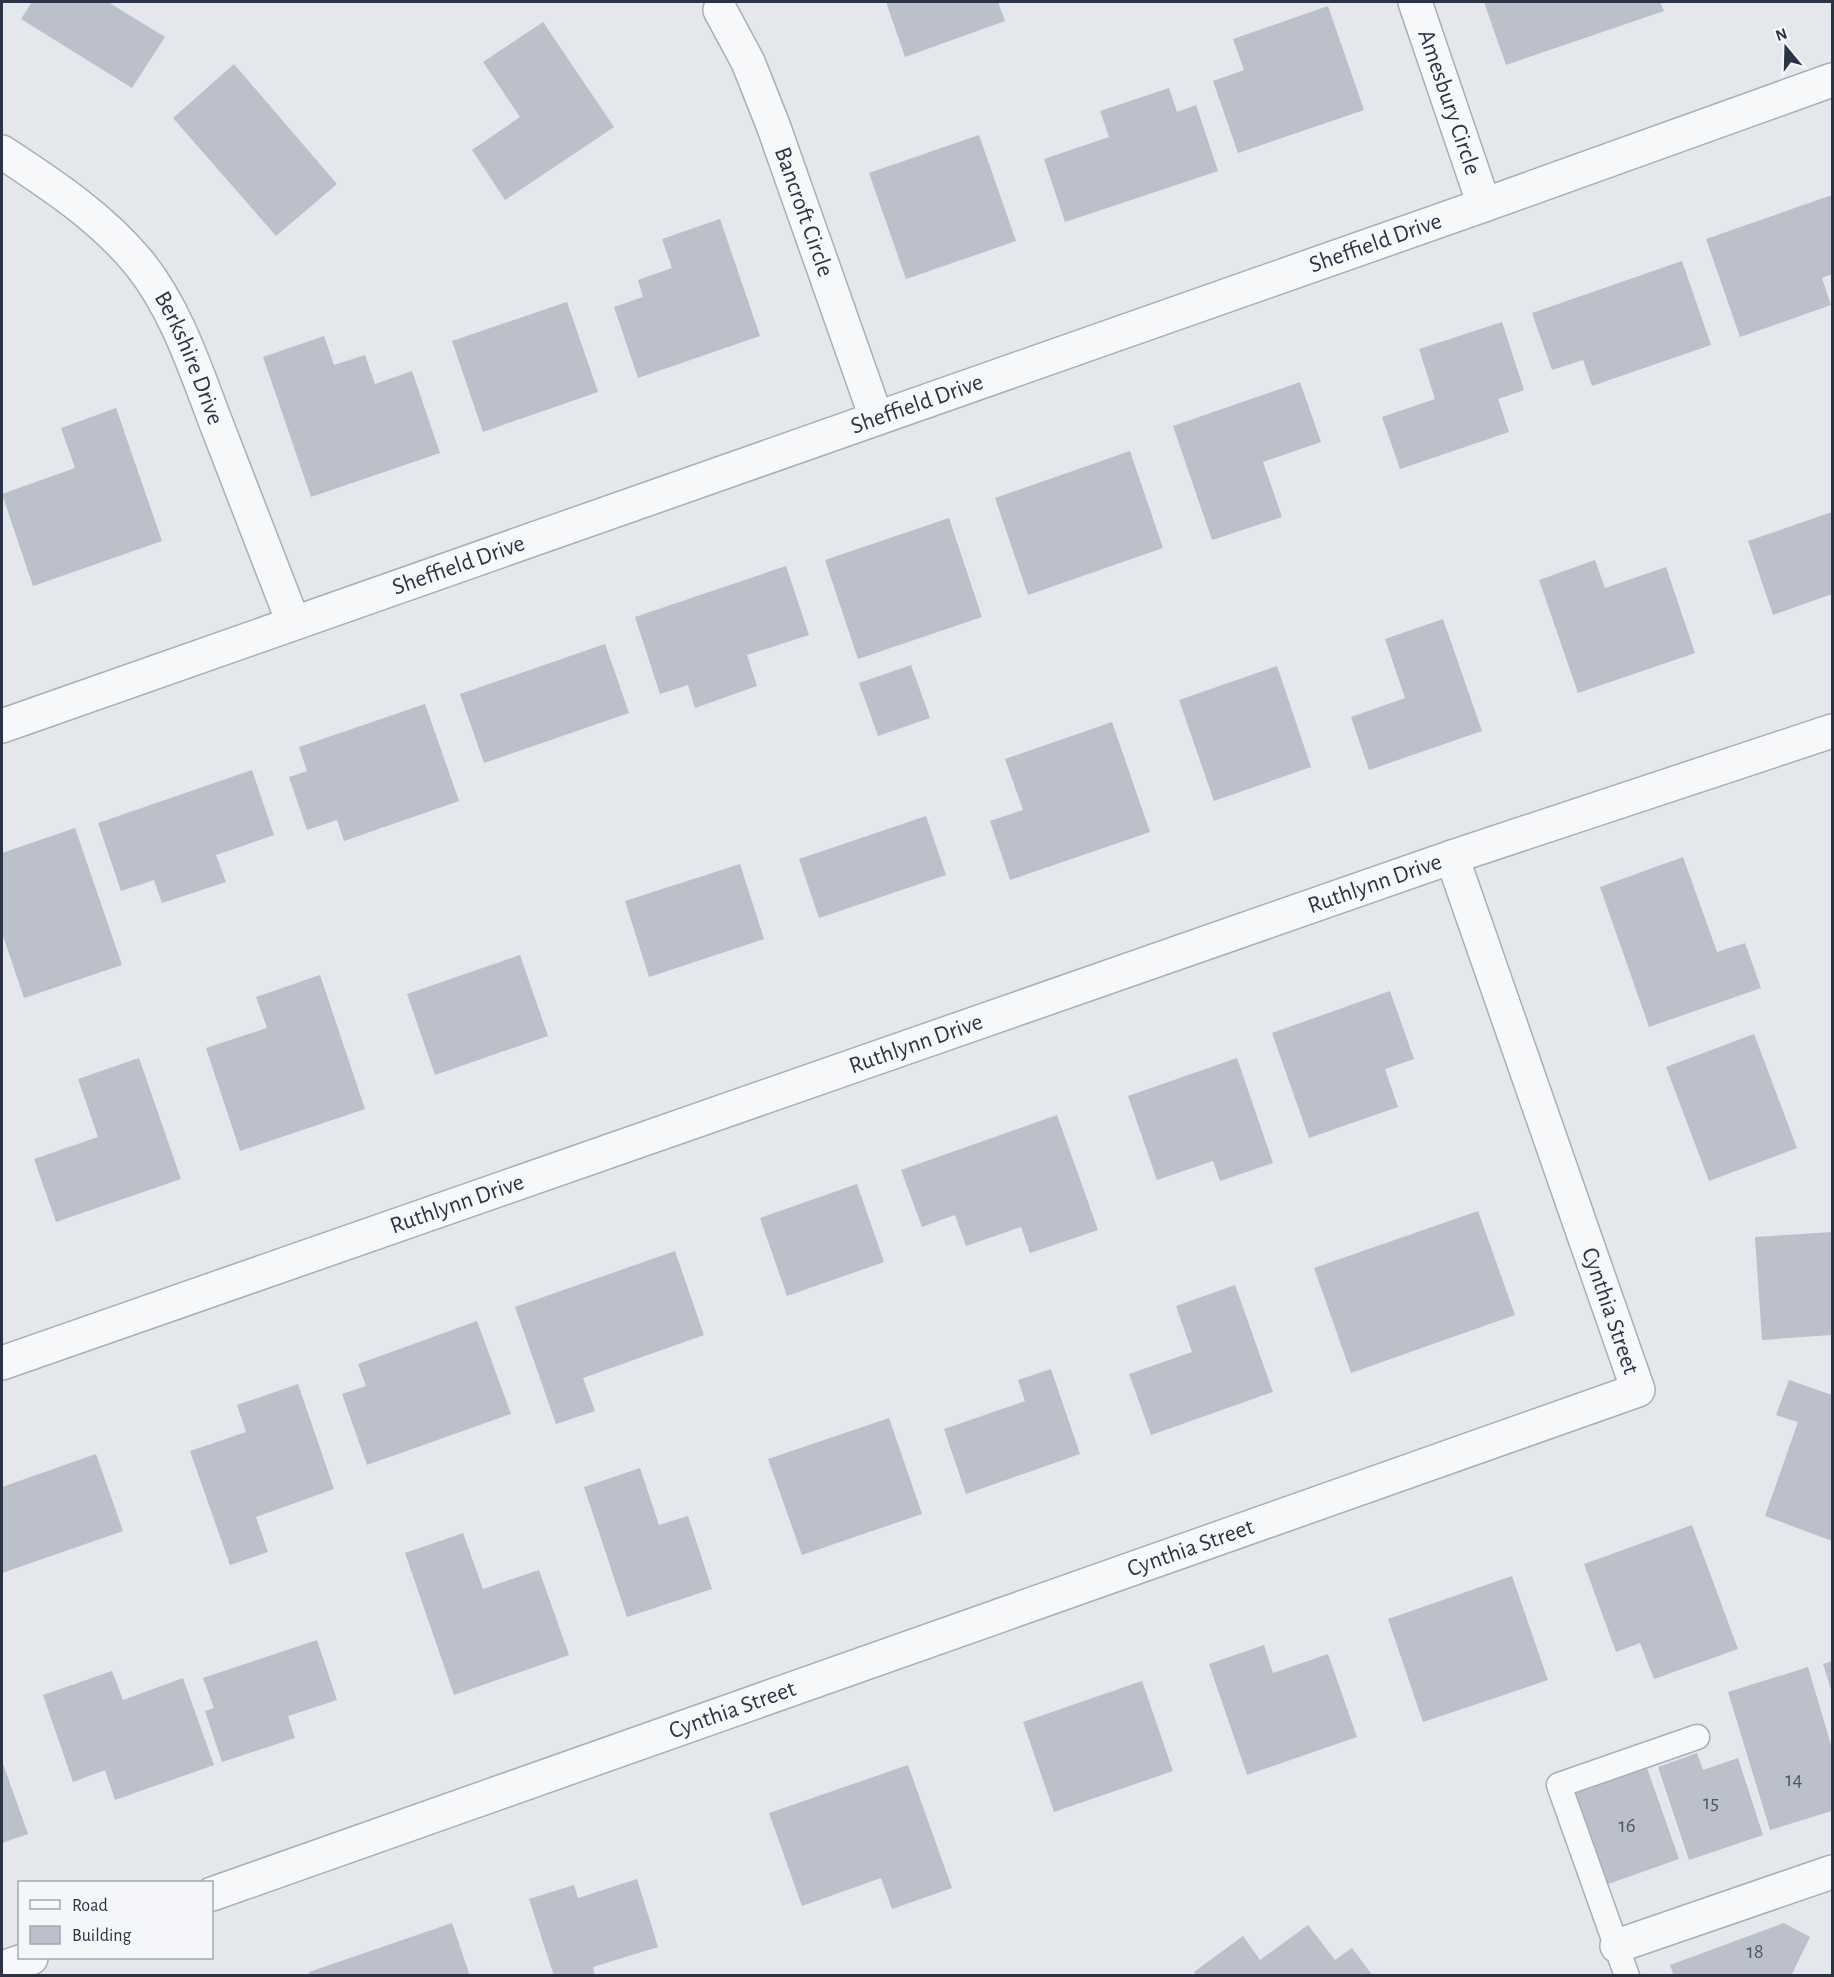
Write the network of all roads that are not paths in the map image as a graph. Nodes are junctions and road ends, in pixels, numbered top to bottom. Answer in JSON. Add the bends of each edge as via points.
{"nodes":[{"id":1,"x":1415,"y":2,"type":"edge"},
{"id":2,"x":720,"y":10,"type":"dead end"},
{"id":3,"x":1833,"y":80,"type":"edge"},
{"id":4,"x":2,"y":152,"type":"edge"},
{"id":5,"x":1484,"y":205,"type":"junction"},
{"id":6,"x":876,"y":417,"type":"junction"},
{"id":7,"x":293,"y":622,"type":"junction"},
{"id":8,"x":2,"y":726,"type":"edge"},
{"id":9,"x":1833,"y":731,"type":"edge"},
{"id":10,"x":1452,"y":857,"type":"junction"},
{"id":11,"x":2,"y":1363,"type":"edge"},
{"id":12,"x":1697,"y":1737,"type":"dead end"},
{"id":13,"x":1833,"y":1872,"type":"edge"},
{"id":14,"x":213,"y":1894,"type":"edge"},
{"id":15,"x":28,"y":1959,"type":"edge"},
{"id":16,"x":1622,"y":1961,"type":"edge"},
{"id":17,"x":2,"y":1968,"type":"edge"}],
"edges":[{"from":1,"to":5,"type":"street","name":"Amesbury Circle"},
{"from":2,"to":6,"type":"street","name":"Bancroft Circle","via":[[748,62],[773,125]]},
{"from":3,"to":5,"type":"street","name":"Sheffield Drive"},
{"from":4,"to":7,"type":"street","name":"Berkshire Drive","via":[[98,222],[156,286],[195,368]]},
{"from":5,"to":6,"type":"street","name":"Sheffield Drive"},
{"from":6,"to":7,"type":"street","name":"Sheffield Drive"},
{"from":7,"to":8,"type":"street","name":"Sheffield Drive"},
{"from":9,"to":10,"type":"street","name":"Ruthlynn Drive"},
{"from":10,"to":11,"type":"street","name":"Ruthlynn Drive"},
{"from":10,"to":14,"type":"street","name":"Cynthia Street","via":[[1638,1390]]},
{"from":12,"to":16,"type":"lane","via":[[1559,1785]]},
{"from":13,"to":16,"type":"street"},
{"from":15,"to":17,"type":"street"}]}
